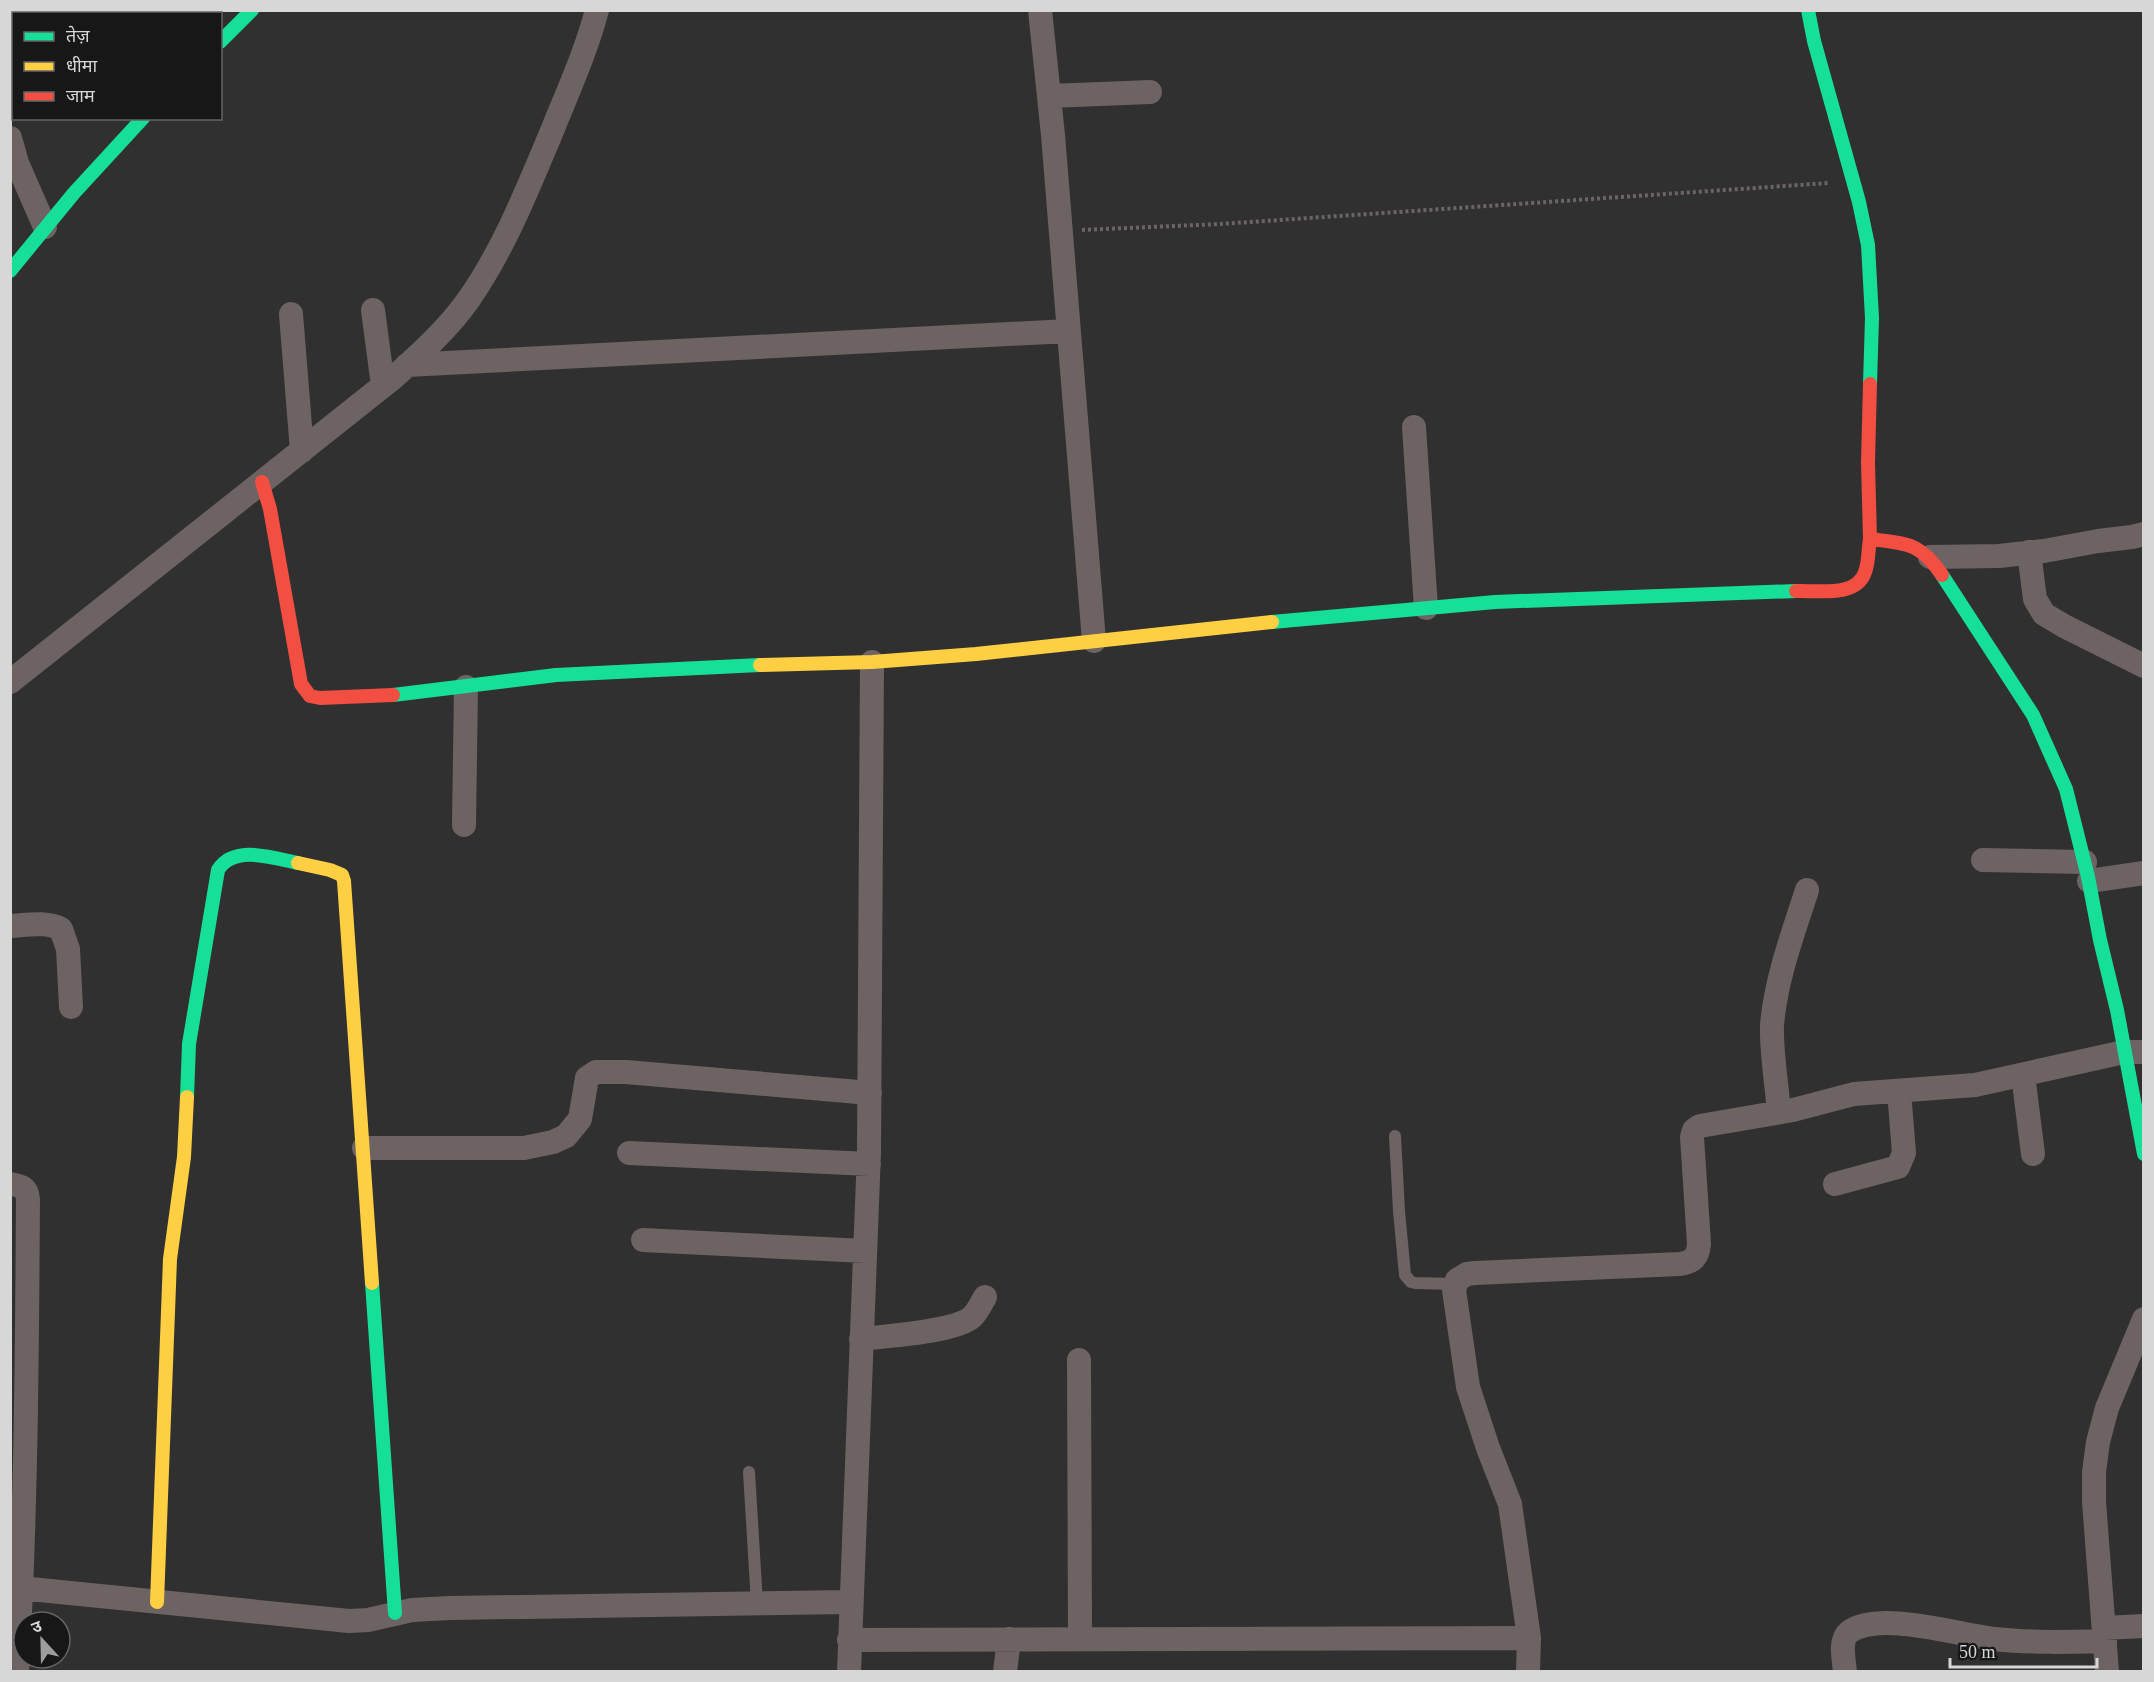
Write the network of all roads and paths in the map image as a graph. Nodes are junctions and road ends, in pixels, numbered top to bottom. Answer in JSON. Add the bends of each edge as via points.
{"nodes":[{"id":1,"x":252,"y":10,"type":"edge"},
{"id":2,"x":597,"y":10,"type":"edge"},
{"id":3,"x":1040,"y":10,"type":"edge"},
{"id":4,"x":1808,"y":10,"type":"edge"},
{"id":5,"x":222,"y":40,"type":"edge"},
{"id":6,"x":1150,"y":93,"type":"dead end"},
{"id":7,"x":1050,"y":96,"type":"junction"},
{"id":8,"x":141,"y":120,"type":"edge"},
{"id":9,"x":10,"y":138,"type":"edge"},
{"id":10,"x":1853,"y":181,"type":"junction"},
{"id":11,"x":45,"y":227,"type":"junction"},
{"id":12,"x":1060,"y":231,"type":"junction"},
{"id":13,"x":10,"y":271,"type":"edge"},
{"id":14,"x":373,"y":310,"type":"dead end"},
{"id":15,"x":291,"y":314,"type":"dead end"},
{"id":16,"x":1068,"y":331,"type":"junction"},
{"id":17,"x":407,"y":365,"type":"junction"},
{"id":18,"x":383,"y":386,"type":"junction"},
{"id":19,"x":1414,"y":427,"type":"dead end"},
{"id":20,"x":302,"y":451,"type":"junction"},
{"id":21,"x":262,"y":482,"type":"junction"},
{"id":22,"x":2144,"y":534,"type":"edge"},
{"id":23,"x":1870,"y":539,"type":"junction"},
{"id":24,"x":2029,"y":552,"type":"junction"},
{"id":25,"x":1930,"y":557,"type":"junction"},
{"id":26,"x":1426,"y":608,"type":"junction"},
{"id":27,"x":1094,"y":641,"type":"junction"},
{"id":28,"x":872,"y":662,"type":"junction"},
{"id":29,"x":2144,"y":666,"type":"edge"},
{"id":30,"x":10,"y":682,"type":"edge"},
{"id":31,"x":466,"y":687,"type":"junction"},
{"id":32,"x":464,"y":825,"type":"dead end"},
{"id":33,"x":1983,"y":860,"type":"dead end"},
{"id":34,"x":2087,"y":872,"type":"junction"},
{"id":35,"x":2144,"y":873,"type":"edge"},
{"id":36,"x":1807,"y":890,"type":"dead end"},
{"id":37,"x":10,"y":926,"type":"edge"},
{"id":38,"x":70,"y":1007,"type":"dead end"},
{"id":39,"x":2134,"y":1052,"type":"edge"},
{"id":40,"x":2023,"y":1075,"type":"junction"},
{"id":41,"x":1899,"y":1091,"type":"junction"},
{"id":42,"x":870,"y":1093,"type":"junction"},
{"id":43,"x":1779,"y":1112,"type":"junction"},
{"id":44,"x":1395,"y":1136,"type":"dead end"},
{"id":45,"x":364,"y":1148,"type":"junction"},
{"id":46,"x":628,"y":1153,"type":"dead end"},
{"id":47,"x":2033,"y":1154,"type":"dead end"},
{"id":48,"x":2144,"y":1154,"type":"edge"},
{"id":49,"x":869,"y":1164,"type":"junction"},
{"id":50,"x":1835,"y":1184,"type":"dead end"},
{"id":51,"x":10,"y":1185,"type":"edge"},
{"id":52,"x":643,"y":1240,"type":"dead end"},
{"id":53,"x":865,"y":1251,"type":"junction"},
{"id":54,"x":1455,"y":1284,"type":"junction"},
{"id":55,"x":985,"y":1297,"type":"dead end"},
{"id":56,"x":2144,"y":1319,"type":"edge"},
{"id":57,"x":861,"y":1339,"type":"junction"},
{"id":58,"x":1079,"y":1360,"type":"dead end"},
{"id":59,"x":749,"y":1472,"type":"dead end"},
{"id":60,"x":16,"y":1588,"type":"edge"},
{"id":61,"x":157,"y":1602,"type":"junction"},
{"id":62,"x":850,"y":1602,"type":"junction"},
{"id":63,"x":757,"y":1604,"type":"junction"},
{"id":64,"x":395,"y":1613,"type":"junction"},
{"id":65,"x":2144,"y":1626,"type":"edge"},
{"id":66,"x":2105,"y":1634,"type":"junction"},
{"id":67,"x":1529,"y":1638,"type":"junction"},
{"id":68,"x":1009,"y":1639,"type":"junction"},
{"id":69,"x":1080,"y":1639,"type":"junction"},
{"id":70,"x":849,"y":1640,"type":"junction"},
{"id":71,"x":17,"y":1671,"type":"edge"},
{"id":72,"x":849,"y":1671,"type":"edge"},
{"id":73,"x":1005,"y":1671,"type":"edge"},
{"id":74,"x":1528,"y":1671,"type":"edge"},
{"id":75,"x":1845,"y":1671,"type":"edge"},
{"id":76,"x":2107,"y":1671,"type":"edge"}],
"edges":[{"from":1,"to":5,"type":"street"},
{"from":2,"to":17,"type":"street","via":[[589,40],[522,202],[490,264],[468,300]]},
{"from":3,"to":7,"type":"street"},
{"from":4,"to":10,"type":"street"},
{"from":6,"to":7,"type":"street"},
{"from":7,"to":12,"type":"street"},
{"from":8,"to":11,"type":"street"},
{"from":9,"to":11,"type":"street"},
{"from":10,"to":12,"type":"path","via":[[1220,224]]},
{"from":10,"to":23,"type":"street","via":[[1868,245],[1871,308]]},
{"from":11,"to":13,"type":"street"},
{"from":12,"to":16,"type":"street"},
{"from":14,"to":18,"type":"street"},
{"from":15,"to":20,"type":"street"},
{"from":16,"to":17,"type":"street"},
{"from":16,"to":27,"type":"street"},
{"from":17,"to":18,"type":"street"},
{"from":18,"to":20,"type":"street"},
{"from":19,"to":26,"type":"street"},
{"from":20,"to":21,"type":"street"},
{"from":21,"to":30,"type":"street"},
{"from":21,"to":31,"type":"street","via":[[304,691],[310,696],[333,698]]},
{"from":22,"to":24,"type":"street"},
{"from":23,"to":25,"type":"street","via":[[1909,545]]},
{"from":23,"to":26,"type":"street","via":[[1861,581],[1842,590],[1602,597]]},
{"from":24,"to":25,"type":"street"},
{"from":24,"to":29,"type":"street","via":[[2035,599],[2044,614]]},
{"from":25,"to":34,"type":"street","via":[[2033,716],[2066,789]]},
{"from":26,"to":27,"type":"street"},
{"from":27,"to":28,"type":"street"},
{"from":28,"to":31,"type":"street","via":[[556,675]]},
{"from":28,"to":42,"type":"street"},
{"from":31,"to":32,"type":"street"},
{"from":33,"to":34,"type":"street"},
{"from":34,"to":35,"type":"street"},
{"from":34,"to":39,"type":"street","via":[[2117,1010]]},
{"from":36,"to":43,"type":"street","via":[[1782,968],[1772,1027]]},
{"from":37,"to":38,"type":"street","via":[[61,929],[68,949]]},
{"from":39,"to":40,"type":"street"},
{"from":39,"to":48,"type":"street"},
{"from":40,"to":41,"type":"street","via":[[1975,1085]]},
{"from":40,"to":47,"type":"street"},
{"from":41,"to":43,"type":"street","via":[[1854,1094]]},
{"from":41,"to":50,"type":"street","via":[[1904,1153],[1898,1167]]},
{"from":42,"to":45,"type":"street","via":[[596,1072],[587,1078],[580,1119],[574,1129],[553,1142],[524,1148]]},
{"from":42,"to":49,"type":"street"},
{"from":43,"to":54,"type":"street","via":[[1709,1123],[1694,1130],[1699,1244],[1698,1253],[1688,1263],[1475,1273],[1462,1276]]},
{"from":44,"to":54,"type":"lane","via":[[1405,1275],[1415,1283]]},
{"from":45,"to":61,"type":"street","via":[[342,875],[245,855],[227,860],[216,874],[189,1044],[184,1157],[170,1259]]},
{"from":45,"to":64,"type":"street"},
{"from":46,"to":49,"type":"street"},
{"from":49,"to":53,"type":"street"},
{"from":51,"to":60,"type":"street","via":[[27,1190],[28,1199],[26,1419]]},
{"from":52,"to":53,"type":"street"},
{"from":53,"to":57,"type":"street"},
{"from":54,"to":67,"type":"street","via":[[1468,1387],[1510,1504]]},
{"from":55,"to":57,"type":"street","via":[[979,1309],[964,1322]]},
{"from":56,"to":66,"type":"street","via":[[2107,1408],[2094,1472]]},
{"from":57,"to":62,"type":"street"},
{"from":58,"to":69,"type":"street"},
{"from":59,"to":63,"type":"lane"},
{"from":60,"to":61,"type":"street"},
{"from":60,"to":71,"type":"street"},
{"from":61,"to":64,"type":"street","via":[[349,1621]]},
{"from":62,"to":63,"type":"street"},
{"from":62,"to":70,"type":"street"},
{"from":63,"to":64,"type":"street","via":[[450,1608]]},
{"from":65,"to":66,"type":"street"},
{"from":66,"to":75,"type":"street","via":[[2043,1643],[1927,1626],[1861,1627],[1845,1637]]},
{"from":66,"to":76,"type":"street"},
{"from":67,"to":69,"type":"street"},
{"from":67,"to":74,"type":"street"},
{"from":68,"to":69,"type":"street"},
{"from":68,"to":70,"type":"street"},
{"from":68,"to":73,"type":"street"},
{"from":70,"to":72,"type":"street"}]}
